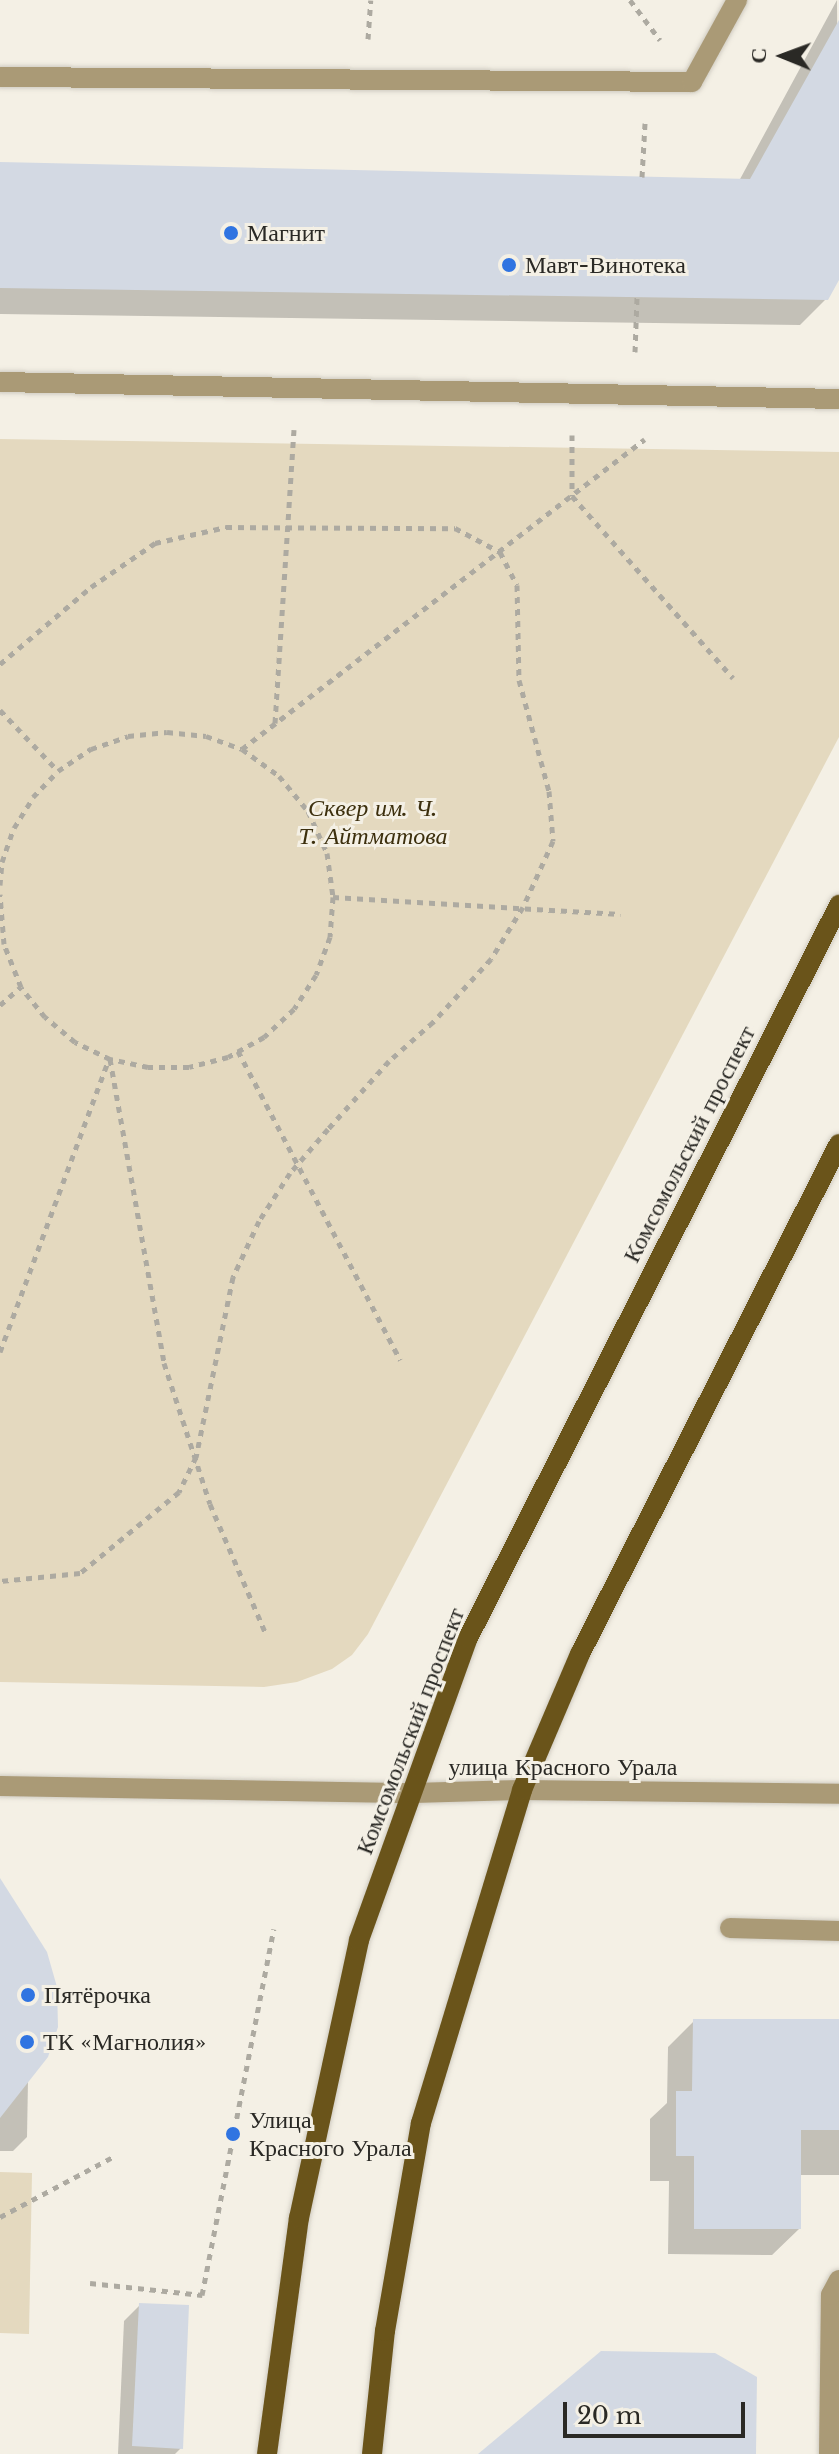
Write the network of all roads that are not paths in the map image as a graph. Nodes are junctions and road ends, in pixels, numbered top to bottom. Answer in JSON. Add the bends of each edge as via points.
{"nodes":[{"id":1,"x":737,"y":0,"type":"edge"},
{"id":2,"x":0,"y":77,"type":"edge"},
{"id":3,"x":0,"y":382,"type":"edge"},
{"id":4,"x":839,"y":399,"type":"edge"},
{"id":5,"x":839,"y":905,"type":"edge"},
{"id":6,"x":839,"y":1144,"type":"edge"},
{"id":7,"x":0,"y":1786,"type":"edge"},
{"id":8,"x":522,"y":1790,"type":"junction"},
{"id":9,"x":413,"y":1793,"type":"junction"},
{"id":10,"x":839,"y":1794,"type":"edge"},
{"id":11,"x":730,"y":1928,"type":"dead end"},
{"id":12,"x":839,"y":1931,"type":"edge"},
{"id":13,"x":839,"y":2280,"type":"edge"},
{"id":14,"x":267,"y":2454,"type":"edge"},
{"id":15,"x":372,"y":2454,"type":"edge"},
{"id":16,"x":829,"y":2454,"type":"edge"}],
"edges":[{"from":1,"to":2,"type":"street","via":[[692,82]]},
{"from":3,"to":4,"type":"street"},
{"from":5,"to":9,"type":"main road","name":"Комсомольский проспект","via":[[468,1638]]},
{"from":6,"to":8,"type":"main road","via":[[580,1654]]},
{"from":7,"to":9,"type":"street","name":"улица Красного Урала"},
{"from":8,"to":9,"type":"street","name":"улица Красного Урала"},
{"from":8,"to":10,"type":"street","name":"улица Красного Урала"},
{"from":8,"to":15,"type":"main road","via":[[421,2123],[385,2331]]},
{"from":9,"to":14,"type":"main road","name":"Комсомольский проспект","via":[[359,1940],[313,2146]]},
{"from":11,"to":12,"type":"street"},
{"from":13,"to":16,"type":"street","via":[[831,2295]]}]}
